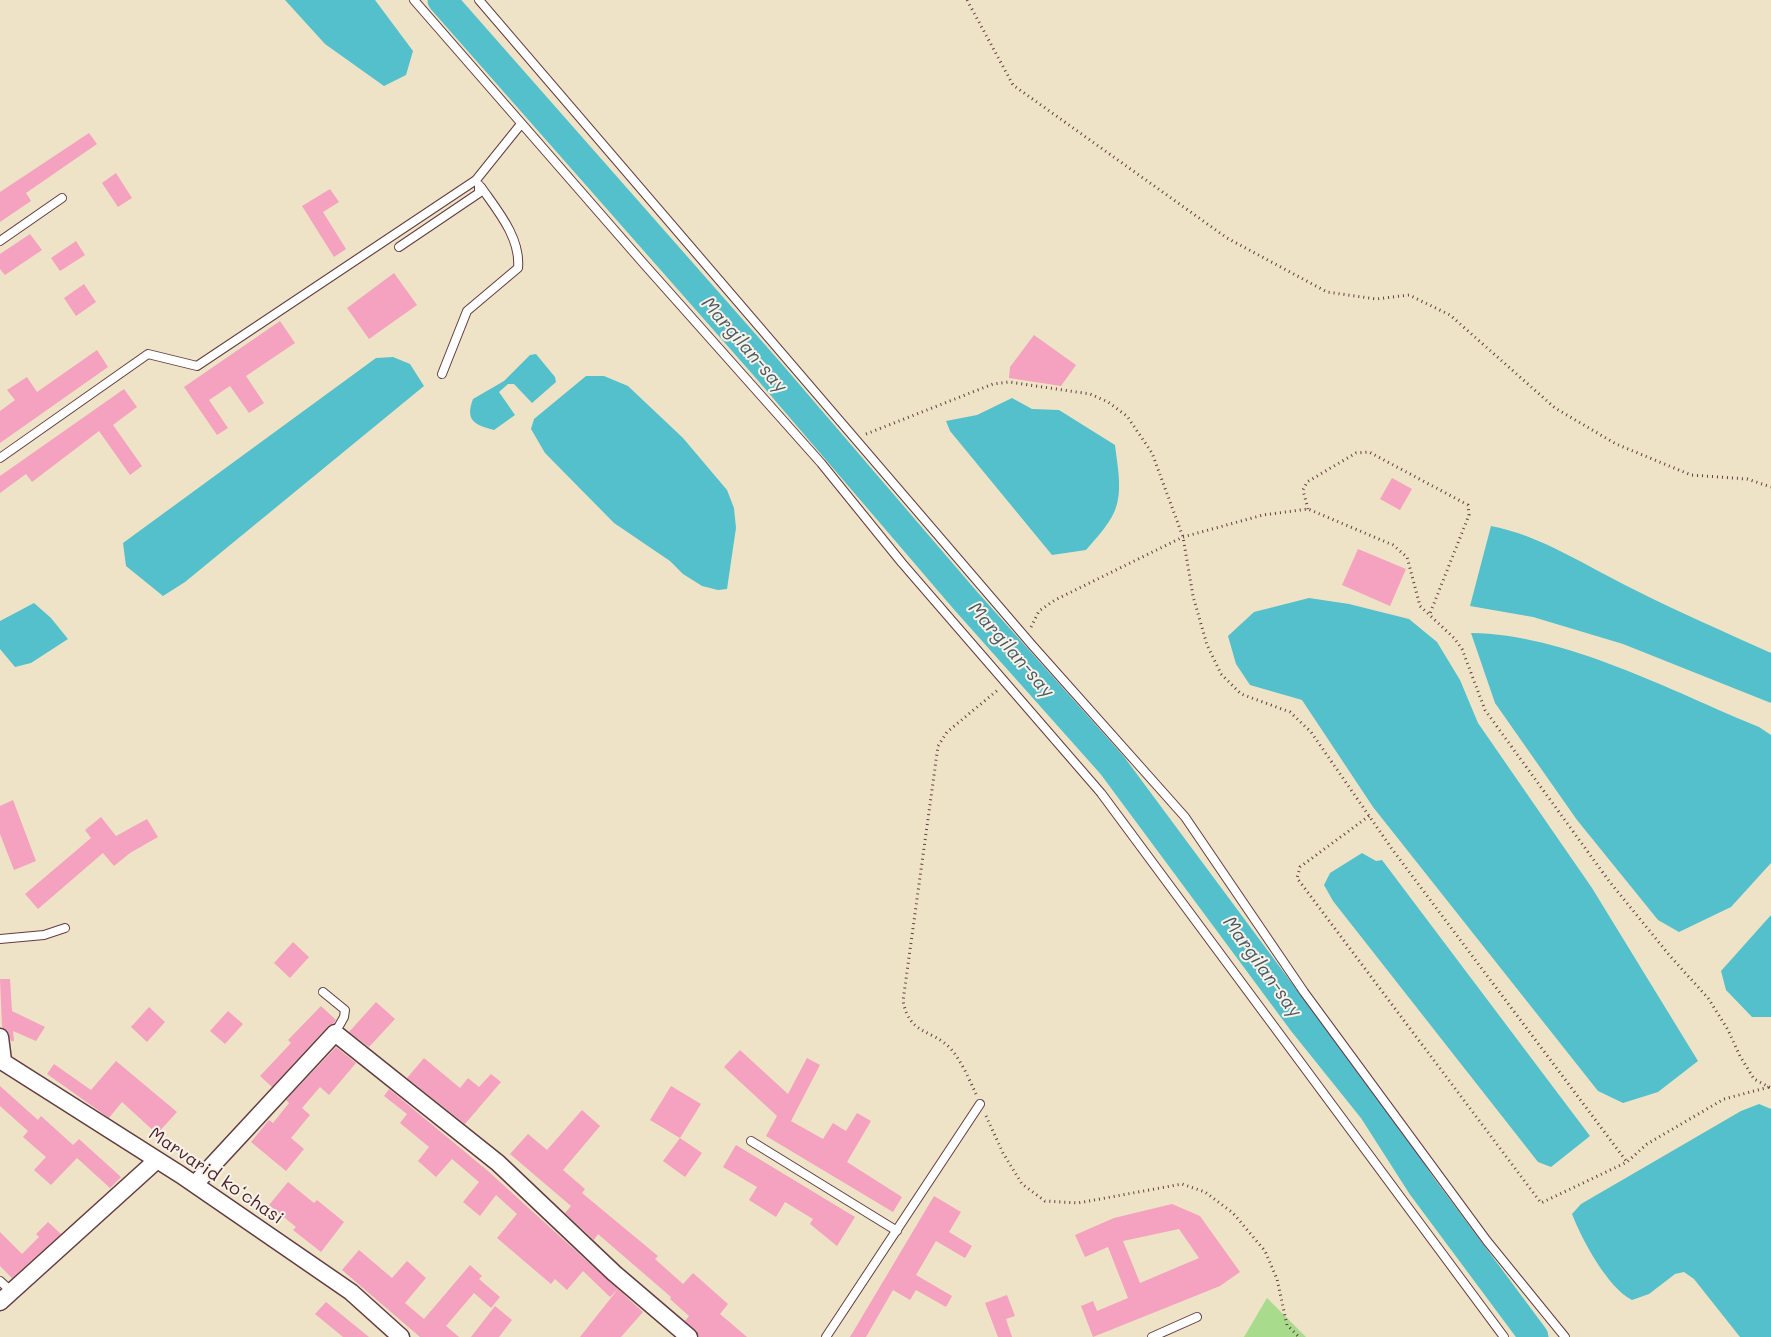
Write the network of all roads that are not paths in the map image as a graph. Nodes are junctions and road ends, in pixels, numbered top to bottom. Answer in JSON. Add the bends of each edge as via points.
{"nodes":[{"id":1,"x":414,"y":0,"type":"edge"},
{"id":2,"x":479,"y":0,"type":"edge"},
{"id":3,"x":521,"y":124,"type":"junction"},
{"id":4,"x":478,"y":183,"type":"junction"},
{"id":5,"x":62,"y":198,"type":"dead end"},
{"id":6,"x":0,"y":241,"type":"edge"},
{"id":7,"x":399,"y":247,"type":"dead end"},
{"id":8,"x":442,"y":374,"type":"dead end"},
{"id":9,"x":0,"y":458,"type":"edge"},
{"id":10,"x":65,"y":928,"type":"dead end"},
{"id":11,"x":0,"y":939,"type":"edge"},
{"id":12,"x":323,"y":992,"type":"dead end"},
{"id":13,"x":336,"y":1033,"type":"junction"},
{"id":14,"x":0,"y":1037,"type":"edge"},
{"id":15,"x":1,"y":1060,"type":"edge"},
{"id":16,"x":980,"y":1104,"type":"road end"},
{"id":17,"x":751,"y":1141,"type":"dead end"},
{"id":18,"x":158,"y":1160,"type":"junction"},
{"id":19,"x":195,"y":1184,"type":"junction"},
{"id":20,"x":897,"y":1231,"type":"junction"},
{"id":21,"x":4,"y":1291,"type":"edge"},
{"id":22,"x":1197,"y":1317,"type":"dead end"},
{"id":23,"x":401,"y":1337,"type":"edge"},
{"id":24,"x":689,"y":1337,"type":"edge"},
{"id":25,"x":826,"y":1337,"type":"edge"},
{"id":26,"x":1152,"y":1337,"type":"edge"},
{"id":27,"x":1504,"y":1337,"type":"edge"},
{"id":28,"x":1565,"y":1337,"type":"edge"}],
"edges":[{"from":1,"to":3,"type":"lane"},
{"from":2,"to":28,"type":"lane","via":[[1032,645],[1185,817],[1304,992],[1487,1241]]},
{"from":3,"to":4,"type":"lane"},
{"from":3,"to":27,"type":"lane","via":[[820,463],[1101,793]]},
{"from":4,"to":7,"type":"lane","via":[[479,193]]},
{"from":4,"to":8,"type":"lane","via":[[507,224],[519,257],[518,268],[466,311]]},
{"from":4,"to":9,"type":"lane","via":[[197,366],[148,354]]},
{"from":5,"to":6,"type":"lane"},
{"from":10,"to":11,"type":"lane","via":[[44,935]]},
{"from":12,"to":13,"type":"lane","via":[[345,1010]]},
{"from":13,"to":19,"type":"street"},
{"from":13,"to":24,"type":"street","via":[[498,1163],[614,1273]]},
{"from":14,"to":15,"type":"street"},
{"from":15,"to":18,"type":"street","name":"Marvarid koʻchasi"},
{"from":16,"to":20,"type":"lane"},
{"from":17,"to":20,"type":"lane"},
{"from":18,"to":19,"type":"street","name":"Marvarid koʻchasi"},
{"from":18,"to":21,"type":"street"},
{"from":19,"to":23,"type":"street","name":"Marvarid koʻchasi","via":[[351,1292]]},
{"from":20,"to":25,"type":"lane"},
{"from":22,"to":26,"type":"lane"}]}
